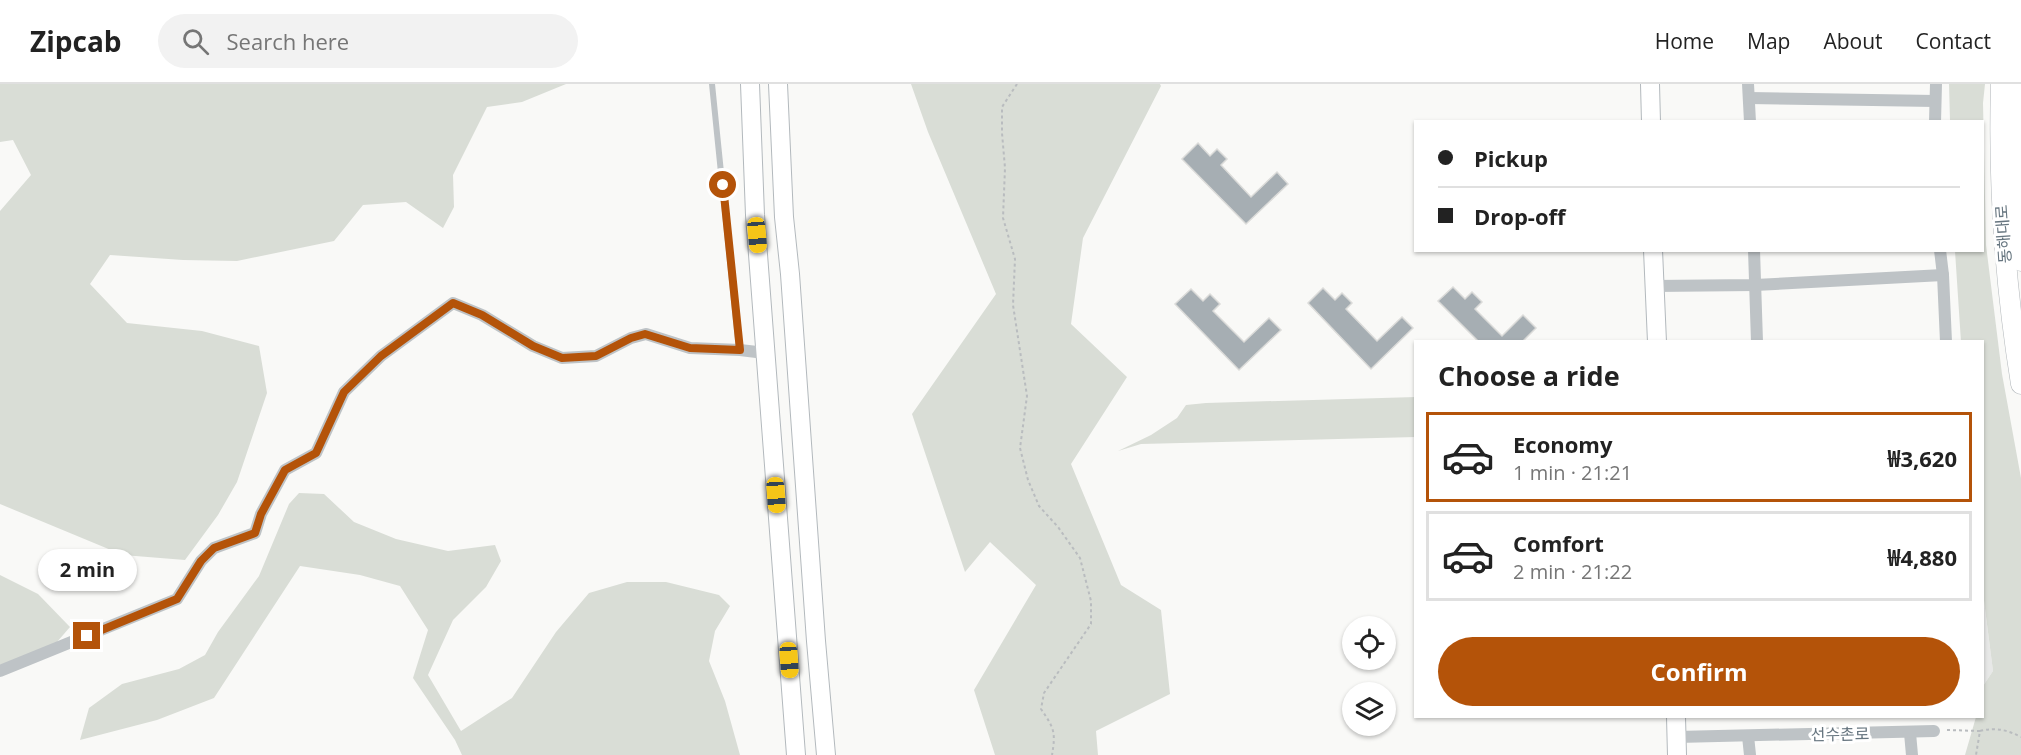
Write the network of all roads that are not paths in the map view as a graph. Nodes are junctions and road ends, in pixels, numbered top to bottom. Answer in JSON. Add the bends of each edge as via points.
{"nodes":[{"id":1,"x":712,"y":84,"type":"edge"},
{"id":2,"x":750,"y":84,"type":"edge"},
{"id":3,"x":778,"y":84,"type":"edge"},
{"id":4,"x":1650,"y":84,"type":"edge"},
{"id":5,"x":1748,"y":84,"type":"edge"},
{"id":6,"x":1936,"y":84,"type":"edge"},
{"id":7,"x":2001,"y":84,"type":"edge"},
{"id":8,"x":2018,"y":84,"type":"edge"},
{"id":9,"x":1749,"y":98,"type":"junction"},
{"id":10,"x":1935,"y":101,"type":"junction"},
{"id":11,"x":1651,"y":120,"type":"edge"},
{"id":12,"x":1750,"y":120,"type":"edge"},
{"id":13,"x":1935,"y":120,"type":"edge"},
{"id":14,"x":1653,"y":252,"type":"edge"},
{"id":15,"x":1754,"y":252,"type":"edge"},
{"id":16,"x":1940,"y":252,"type":"edge"},
{"id":17,"x":2021,"y":261,"type":"edge"},
{"id":18,"x":1943,"y":275,"type":"junction"},
{"id":19,"x":1755,"y":285,"type":"junction"},
{"id":20,"x":1654,"y":286,"type":"junction"},
{"id":21,"x":1657,"y":340,"type":"edge"},
{"id":22,"x":1757,"y":340,"type":"edge"},
{"id":23,"x":1946,"y":340,"type":"edge"},
{"id":24,"x":740,"y":350,"type":"junction"},
{"id":25,"x":765,"y":354,"type":"junction"},
{"id":26,"x":2021,"y":384,"type":"edge"},
{"id":27,"x":0,"y":672,"type":"edge"},
{"id":28,"x":1676,"y":718,"type":"edge"},
{"id":29,"x":1934,"y":731,"type":"road end"},
{"id":30,"x":1910,"y":733,"type":"junction"},
{"id":31,"x":1748,"y":736,"type":"junction"},
{"id":32,"x":1677,"y":746,"type":"edge"},
{"id":33,"x":796,"y":755,"type":"edge"},
{"id":34,"x":826,"y":755,"type":"edge"},
{"id":35,"x":1750,"y":755,"type":"edge"},
{"id":36,"x":1912,"y":755,"type":"edge"}],
"edges":[{"from":1,"to":24,"type":"lane"},
{"from":2,"to":25,"type":"street"},
{"from":3,"to":34,"type":"street","via":[[784,218]]},
{"from":4,"to":11,"type":"street"},
{"from":5,"to":9,"type":"street"},
{"from":6,"to":10,"type":"street"},
{"from":7,"to":26,"type":"main road","name":"동해대로","via":[[1999,140],[2005,266]]},
{"from":8,"to":17,"type":"main road","name":"동해대로","via":[[2015,146]]},
{"from":9,"to":10,"type":"street"},
{"from":9,"to":12,"type":"street"},
{"from":10,"to":13,"type":"street"},
{"from":14,"to":20,"type":"street"},
{"from":15,"to":19,"type":"street"},
{"from":16,"to":18,"type":"street"},
{"from":18,"to":19,"type":"street"},
{"from":18,"to":23,"type":"street"},
{"from":19,"to":20,"type":"street"},
{"from":19,"to":22,"type":"street"},
{"from":20,"to":21,"type":"street"},
{"from":24,"to":25,"type":"street"},
{"from":24,"to":27,"type":"street","via":[[690,348],[645,334],[596,356],[562,358],[453,303],[381,356],[344,392],[316,453],[285,470],[255,533],[214,548],[177,599]]},
{"from":25,"to":33,"type":"street"},
{"from":28,"to":32,"type":"street","name":"선수촌로"},
{"from":29,"to":30,"type":"street","name":"선수촌로"},
{"from":30,"to":31,"type":"street","name":"선수촌로"},
{"from":30,"to":36,"type":"street"},
{"from":31,"to":32,"type":"street","name":"선수촌로"},
{"from":31,"to":35,"type":"street"}]}
